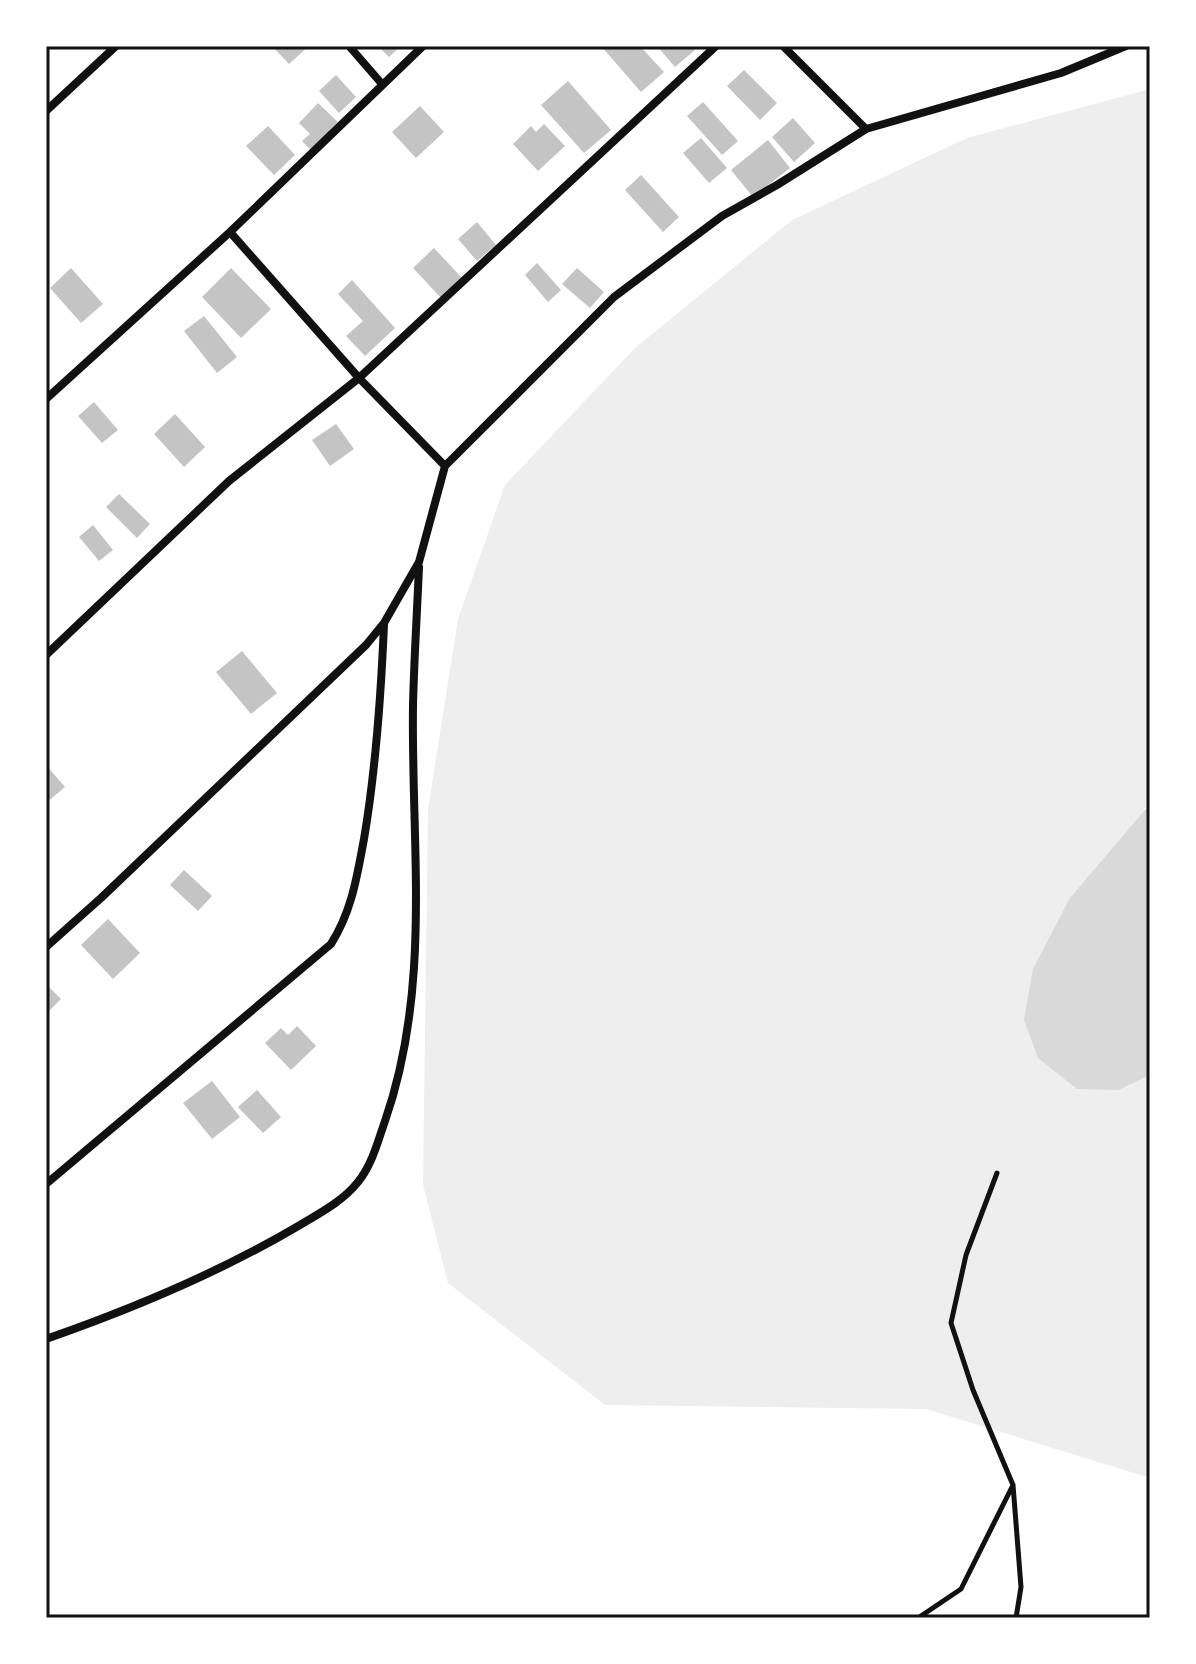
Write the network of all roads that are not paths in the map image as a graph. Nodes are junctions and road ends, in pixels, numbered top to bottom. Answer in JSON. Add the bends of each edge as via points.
{"nodes":[{"id":1,"x":116,"y":46,"type":"edge"},
{"id":2,"x":349,"y":46,"type":"edge"},
{"id":3,"x":423,"y":46,"type":"edge"},
{"id":4,"x":716,"y":46,"type":"edge"},
{"id":5,"x":783,"y":46,"type":"edge"},
{"id":6,"x":1126,"y":46,"type":"edge"},
{"id":7,"x":382,"y":84,"type":"junction"},
{"id":8,"x":46,"y":111,"type":"edge"},
{"id":9,"x":866,"y":129,"type":"junction"},
{"id":10,"x":230,"y":232,"type":"junction"},
{"id":11,"x":359,"y":378,"type":"junction"},
{"id":12,"x":46,"y":399,"type":"edge"},
{"id":13,"x":445,"y":466,"type":"junction"},
{"id":14,"x":419,"y":562,"type":"junction"},
{"id":15,"x":384,"y":623,"type":"junction"},
{"id":16,"x":46,"y":655,"type":"edge"},
{"id":17,"x":46,"y":947,"type":"edge"},
{"id":18,"x":46,"y":1184,"type":"edge"},
{"id":19,"x":46,"y":1339,"type":"edge"}],
"edges":[{"from":1,"to":8,"type":"street"},
{"from":2,"to":7,"type":"street"},
{"from":3,"to":7,"type":"street"},
{"from":4,"to":11,"type":"street"},
{"from":5,"to":9,"type":"street"},
{"from":6,"to":9,"type":"street","via":[[1061,73]]},
{"from":7,"to":10,"type":"street"},
{"from":9,"to":13,"type":"street","via":[[722,216],[614,297]]},
{"from":10,"to":11,"type":"street"},
{"from":10,"to":12,"type":"street"},
{"from":11,"to":13,"type":"street"},
{"from":11,"to":16,"type":"street","via":[[229,481]]},
{"from":13,"to":14,"type":"street"},
{"from":14,"to":15,"type":"street"},
{"from":14,"to":19,"type":"street","via":[[413,707],[415,987],[397,1086],[375,1150],[359,1182],[333,1205],[256,1250]]},
{"from":15,"to":17,"type":"street","via":[[327,684]]},
{"from":15,"to":18,"type":"street","via":[[371,799],[344,925],[331,944]]}]}
